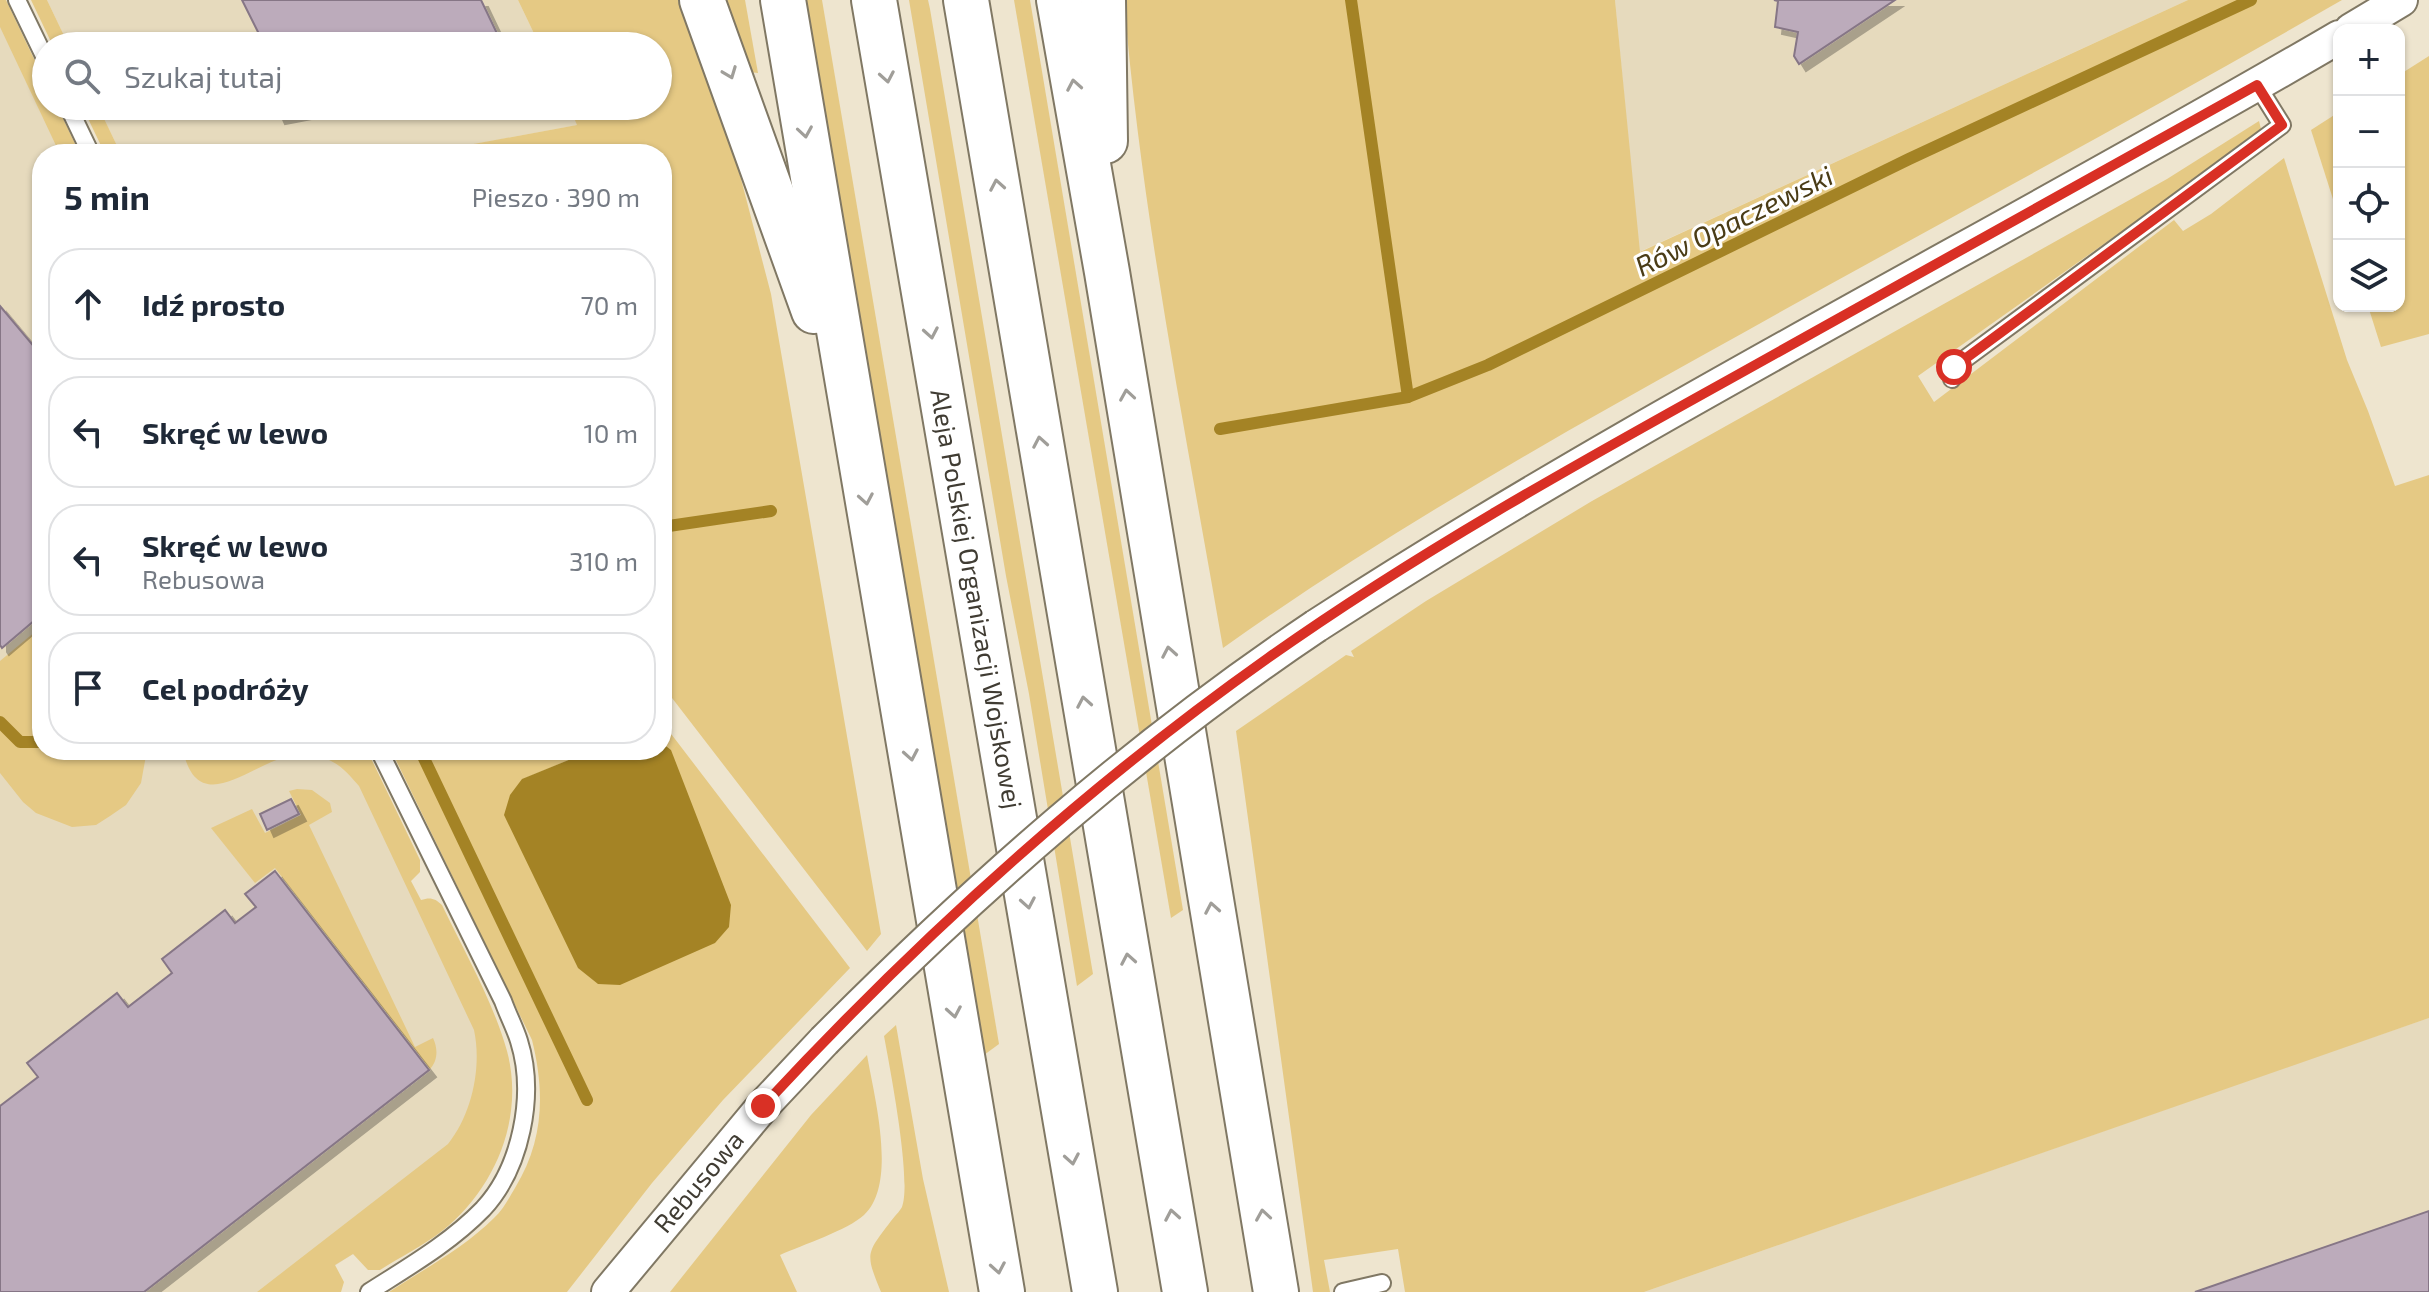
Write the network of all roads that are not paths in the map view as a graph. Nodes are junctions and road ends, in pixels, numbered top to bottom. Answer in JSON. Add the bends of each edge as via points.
{"nodes":[{"id":1,"x":17,"y":0,"type":"edge"},
{"id":2,"x":702,"y":0,"type":"edge"},
{"id":3,"x":783,"y":0,"type":"edge"},
{"id":4,"x":874,"y":0,"type":"edge"},
{"id":5,"x":966,"y":0,"type":"edge"},
{"id":6,"x":1059,"y":0,"type":"edge"},
{"id":7,"x":1103,"y":0,"type":"edge"},
{"id":8,"x":2401,"y":0,"type":"edge"},
{"id":9,"x":2361,"y":24,"type":"edge"},
{"id":10,"x":32,"y":32,"type":"edge"},
{"id":11,"x":2333,"y":41,"type":"edge"},
{"id":12,"x":2257,"y":85,"type":"junction"},
{"id":13,"x":75,"y":120,"type":"edge"},
{"id":14,"x":86,"y":144,"type":"edge"},
{"id":15,"x":1107,"y":272,"type":"junction"},
{"id":16,"x":1952,"y":379,"type":"dead end"},
{"id":17,"x":853,"y":422,"type":"junction"},
{"id":18,"x":384,"y":760,"type":"edge"},
{"id":19,"x":1382,"y":1283,"type":"dead end"},
{"id":20,"x":369,"y":1292,"type":"edge"},
{"id":21,"x":608,"y":1292,"type":"edge"},
{"id":22,"x":1002,"y":1292,"type":"edge"},
{"id":23,"x":1095,"y":1292,"type":"edge"},
{"id":24,"x":1185,"y":1292,"type":"edge"},
{"id":25,"x":1276,"y":1292,"type":"edge"},
{"id":26,"x":1343,"y":1292,"type":"edge"}],
"edges":[{"from":1,"to":10,"type":"lane"},
{"from":2,"to":17,"type":"highway","one_way":true},
{"from":3,"to":17,"type":"highway","one_way":true},
{"from":4,"to":23,"type":"highway","name":"Aleja Polskiej Organizacji Wojskowej","one_way":true},
{"from":24,"to":5,"type":"highway","one_way":true},
{"from":15,"to":6,"type":"highway","one_way":true},
{"from":7,"to":15,"type":"highway"},
{"from":8,"to":9,"type":"street"},
{"from":11,"to":12,"type":"street","name":"Rebusowa"},
{"from":12,"to":16,"type":"lane","via":[[2282,125],[1954,367]]},
{"from":12,"to":21,"type":"street","name":"Rebusowa","bridge":true,"via":[[1469,529],[1316,626],[1162,737],[1027,848],[901,963],[723,1153]]},
{"from":13,"to":14,"type":"lane"},
{"from":25,"to":15,"type":"highway","one_way":true},
{"from":17,"to":22,"type":"highway","one_way":true},
{"from":18,"to":20,"type":"lane","via":[[520,1044],[524,1119],[506,1175],[484,1207],[439,1246]]},
{"from":19,"to":26,"type":"lane"}]}
